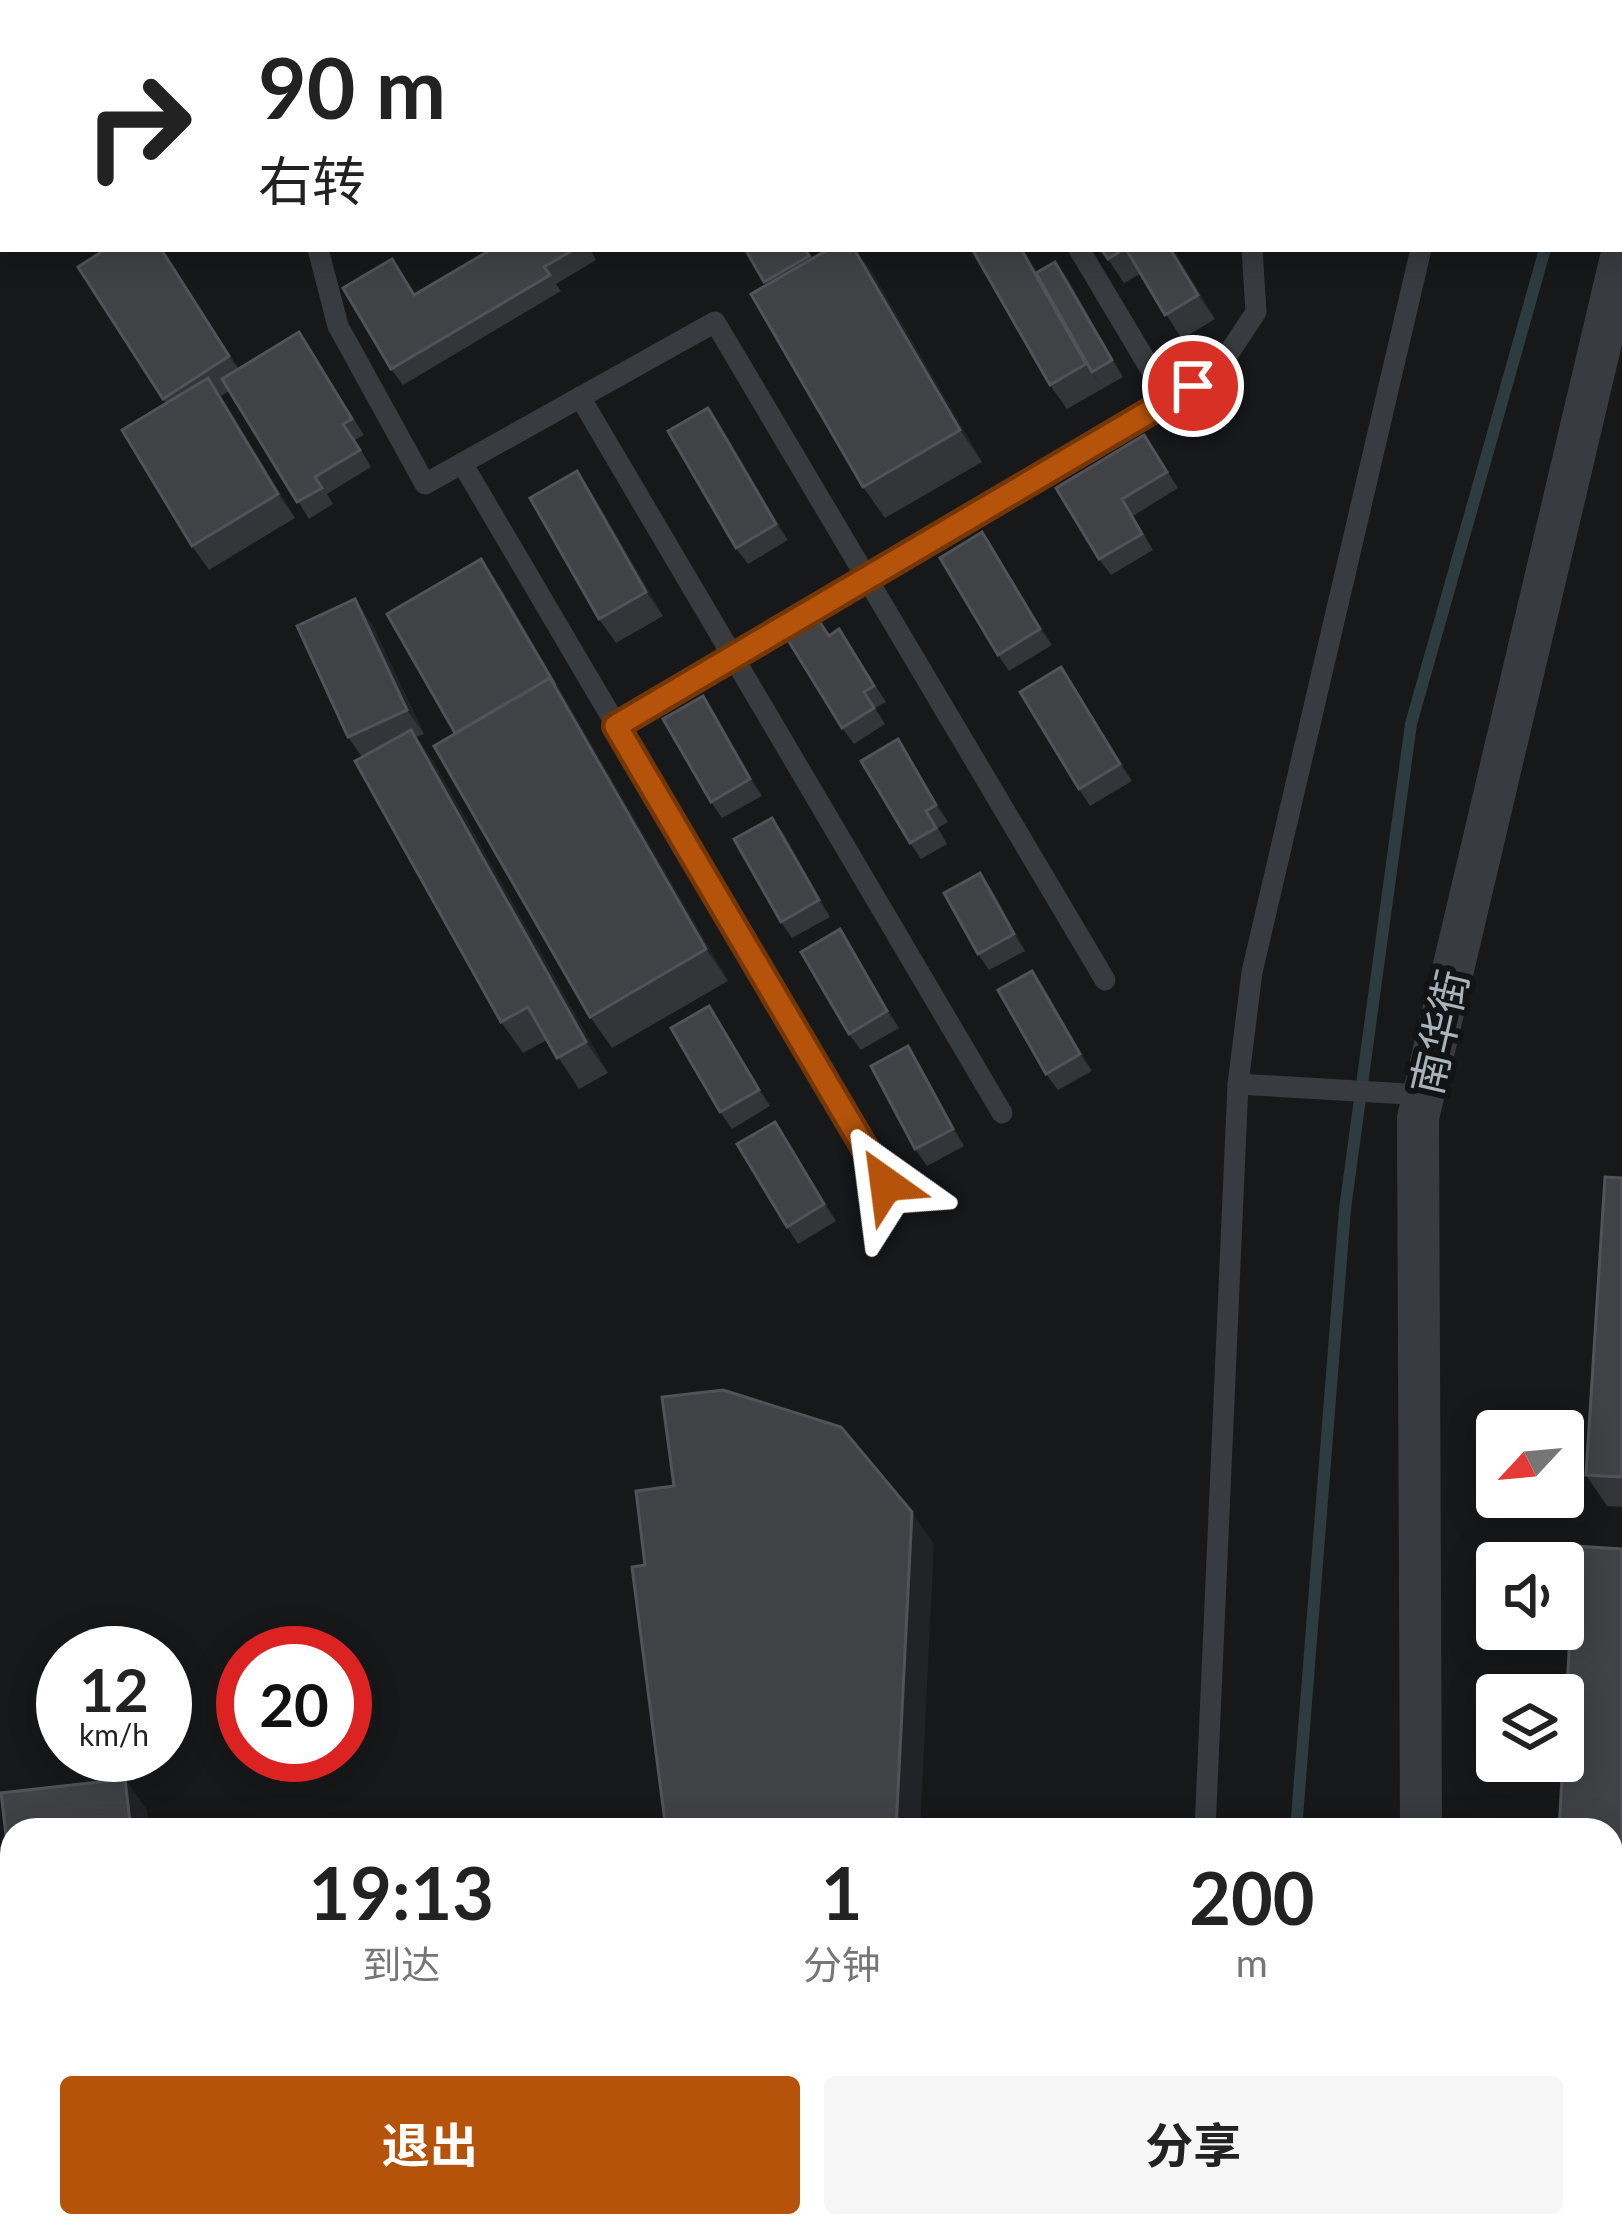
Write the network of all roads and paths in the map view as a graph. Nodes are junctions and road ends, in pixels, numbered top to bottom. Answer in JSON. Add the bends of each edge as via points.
{"nodes":[{"id":1,"x":319,"y":252,"type":"edge"},
{"id":2,"x":1081,"y":252,"type":"edge"},
{"id":3,"x":1252,"y":252,"type":"edge"},
{"id":4,"x":1420,"y":252,"type":"edge"},
{"id":5,"x":1622,"y":253,"type":"edge"},
{"id":6,"x":580,"y":398,"type":"junction"},
{"id":7,"x":1169,"y":400,"type":"junction"},
{"id":8,"x":462,"y":463,"type":"junction"},
{"id":9,"x":867,"y":578,"type":"junction"},
{"id":10,"x":733,"y":657,"type":"junction"},
{"id":11,"x":616,"y":726,"type":"junction"},
{"id":12,"x":1105,"y":980,"type":"dead end"},
{"id":13,"x":1238,"y":1084,"type":"junction"},
{"id":14,"x":1424,"y":1095,"type":"junction"},
{"id":15,"x":1002,"y":1114,"type":"dead end"},
{"id":16,"x":886,"y":1184,"type":"dead end"},
{"id":17,"x":1205,"y":1818,"type":"edge"},
{"id":18,"x":1421,"y":1818,"type":"edge"}],
"edges":[{"from":1,"to":8,"type":"lane","via":[[338,326],[425,484]]},
{"from":2,"to":7,"type":"lane"},
{"from":3,"to":7,"type":"lane","via":[[1256,312],[1217,371]]},
{"from":4,"to":13,"type":"lane","via":[[1252,972]]},
{"from":5,"to":14,"type":"street","name":"南华街"},
{"from":6,"to":8,"type":"lane"},
{"from":6,"to":9,"type":"lane","via":[[715,322]]},
{"from":6,"to":10,"type":"lane"},
{"from":7,"to":9,"type":"lane"},
{"from":8,"to":11,"type":"lane"},
{"from":9,"to":10,"type":"lane"},
{"from":9,"to":12,"type":"lane"},
{"from":10,"to":11,"type":"lane"},
{"from":10,"to":15,"type":"lane"},
{"from":11,"to":16,"type":"lane"},
{"from":13,"to":14,"type":"lane"},
{"from":13,"to":17,"type":"lane"},
{"from":14,"to":18,"type":"street","name":"南华街"}]}
